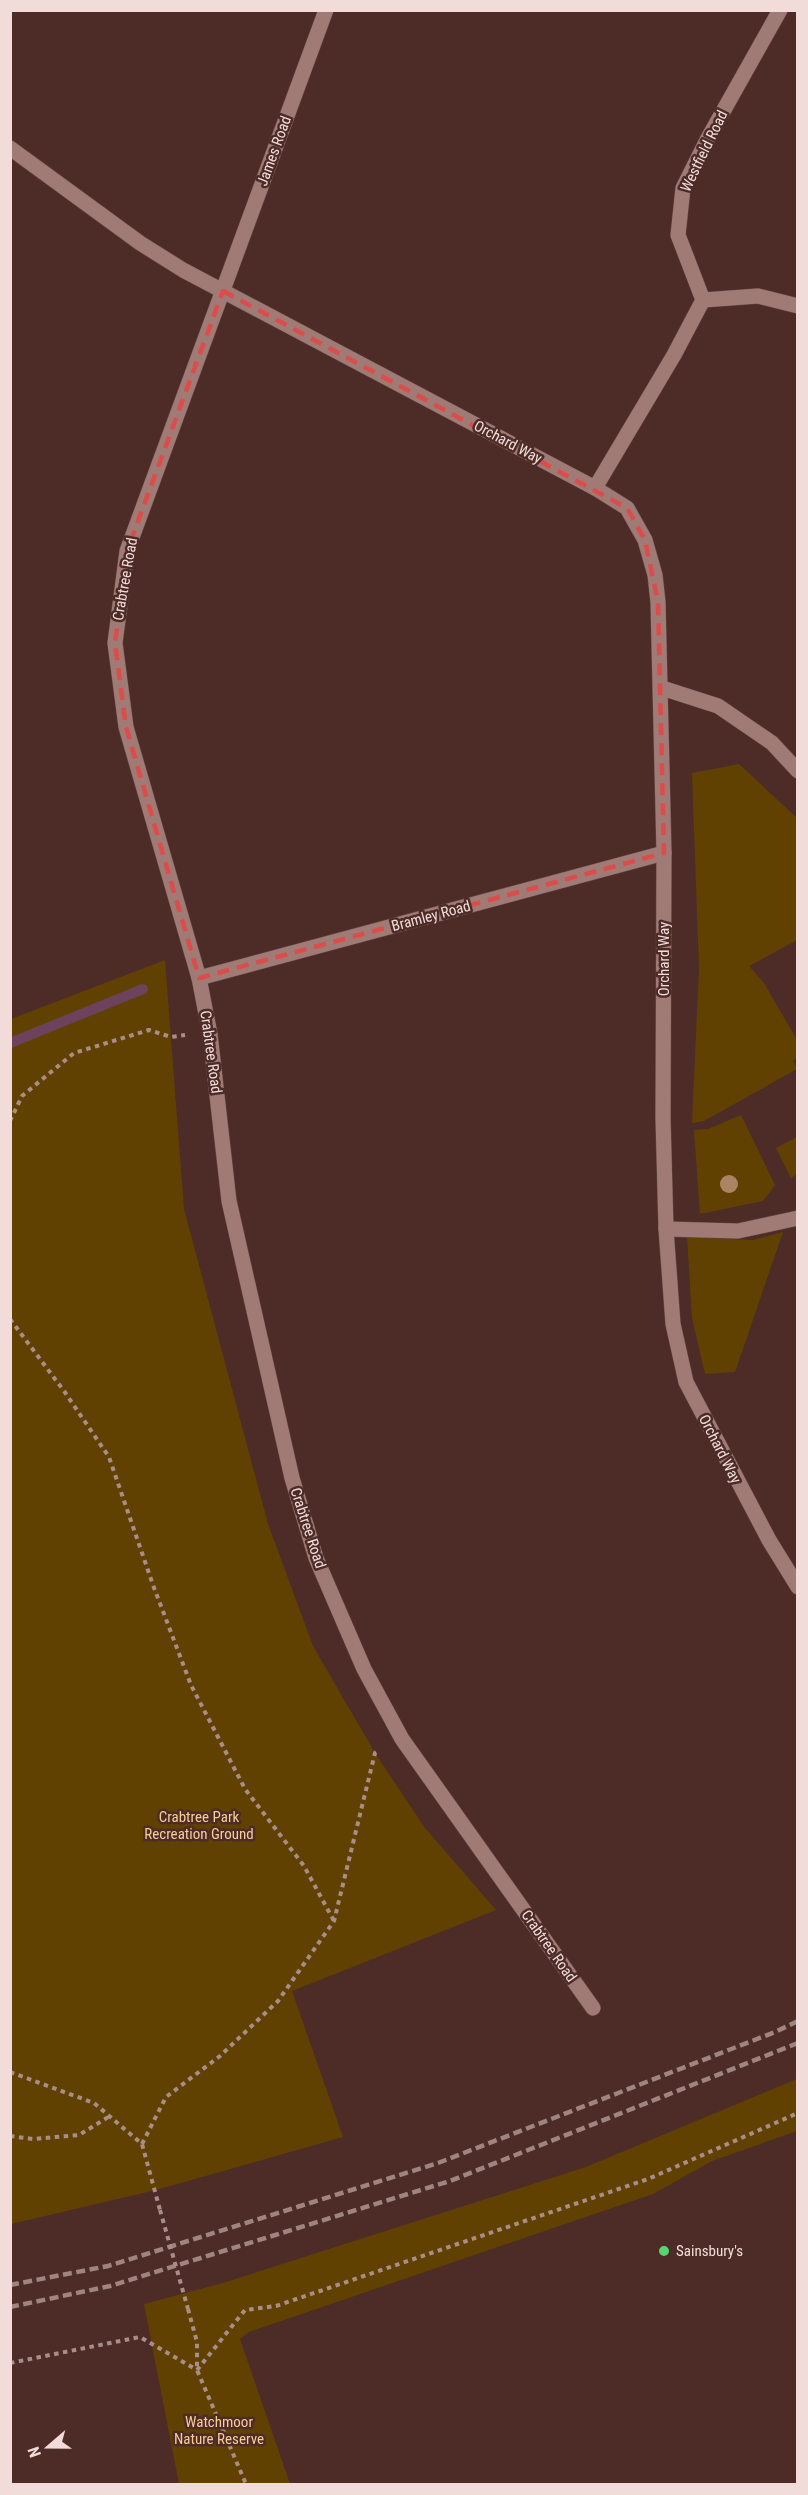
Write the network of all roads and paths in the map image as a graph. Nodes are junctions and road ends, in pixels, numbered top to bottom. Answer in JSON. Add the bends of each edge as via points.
{"nodes":[{"id":1,"x":326,"y":10,"type":"edge"},
{"id":2,"x":780,"y":10,"type":"edge"},
{"id":3,"x":10,"y":148,"type":"edge"},
{"id":4,"x":223,"y":291,"type":"junction"},
{"id":5,"x":703,"y":300,"type":"junction"},
{"id":6,"x":798,"y":306,"type":"edge"},
{"id":7,"x":595,"y":488,"type":"junction"},
{"id":8,"x":662,"y":688,"type":"junction"},
{"id":9,"x":798,"y":771,"type":"edge"},
{"id":10,"x":664,"y":853,"type":"junction"},
{"id":11,"x":199,"y":978,"type":"junction"},
{"id":12,"x":210,"y":1034,"type":"junction"},
{"id":13,"x":10,"y":1121,"type":"edge"},
{"id":14,"x":798,"y":1218,"type":"edge"},
{"id":15,"x":666,"y":1229,"type":"junction"},
{"id":16,"x":10,"y":1319,"type":"edge"},
{"id":17,"x":798,"y":1587,"type":"edge"},
{"id":18,"x":402,"y":1739,"type":"junction"},
{"id":19,"x":334,"y":1921,"type":"junction"},
{"id":20,"x":593,"y":2008,"type":"dead end"},
{"id":21,"x":10,"y":2072,"type":"edge"},
{"id":22,"x":798,"y":2113,"type":"edge"},
{"id":23,"x":110,"y":2116,"type":"junction"},
{"id":24,"x":10,"y":2136,"type":"edge"},
{"id":25,"x":142,"y":2144,"type":"junction"},
{"id":26,"x":10,"y":2363,"type":"edge"},
{"id":27,"x":197,"y":2370,"type":"junction"},
{"id":28,"x":246,"y":2484,"type":"edge"}],
"edges":[{"from":1,"to":4,"type":"street","name":"James Road"},
{"from":2,"to":5,"type":"street","name":"Westfield Road","via":[[683,188],[678,235]]},
{"from":3,"to":4,"type":"street","via":[[140,243]]},
{"from":4,"to":7,"type":"street","name":"Orchard Way"},
{"from":4,"to":11,"type":"street","name":"Crabtree Road","via":[[127,551],[115,643],[126,727]]},
{"from":5,"to":6,"type":"street","via":[[758,296]]},
{"from":5,"to":7,"type":"street"},
{"from":7,"to":8,"type":"street","name":"Orchard Way","via":[[627,508],[645,540],[655,575]]},
{"from":8,"to":9,"type":"street","via":[[718,706],[772,743]]},
{"from":8,"to":10,"type":"street","name":"Orchard Way"},
{"from":10,"to":11,"type":"street","name":"Bramley Road"},
{"from":10,"to":15,"type":"street","name":"Orchard Way"},
{"from":11,"to":12,"type":"street","name":"Crabtree Road"},
{"from":12,"to":13,"type":"path","via":[[171,1036],[149,1030],[74,1053],[22,1096]]},
{"from":12,"to":18,"type":"street","name":"Crabtree Road","via":[[229,1201],[292,1478],[316,1558],[364,1668]]},
{"from":14,"to":15,"type":"street","via":[[738,1231]]},
{"from":15,"to":17,"type":"street","name":"Orchard Way","via":[[673,1324],[686,1382]]},
{"from":16,"to":19,"type":"path","via":[[109,1457],[191,1685],[245,1789],[303,1866]]},
{"from":18,"to":19,"type":"path","via":[[375,1753]]},
{"from":18,"to":20,"type":"street","name":"Crabtree Road"},
{"from":19,"to":25,"type":"path","via":[[278,2001],[220,2056],[166,2097]]},
{"from":21,"to":23,"type":"path","via":[[94,2103]]},
{"from":22,"to":27,"type":"path","via":[[648,2179],[276,2306],[244,2310]]},
{"from":23,"to":24,"type":"path","via":[[79,2135],[33,2139]]},
{"from":23,"to":25,"type":"path"},
{"from":25,"to":27,"type":"path","bridge":true,"via":[[197,2342]]},
{"from":26,"to":27,"type":"path","via":[[140,2337]]},
{"from":27,"to":28,"type":"path"}]}
